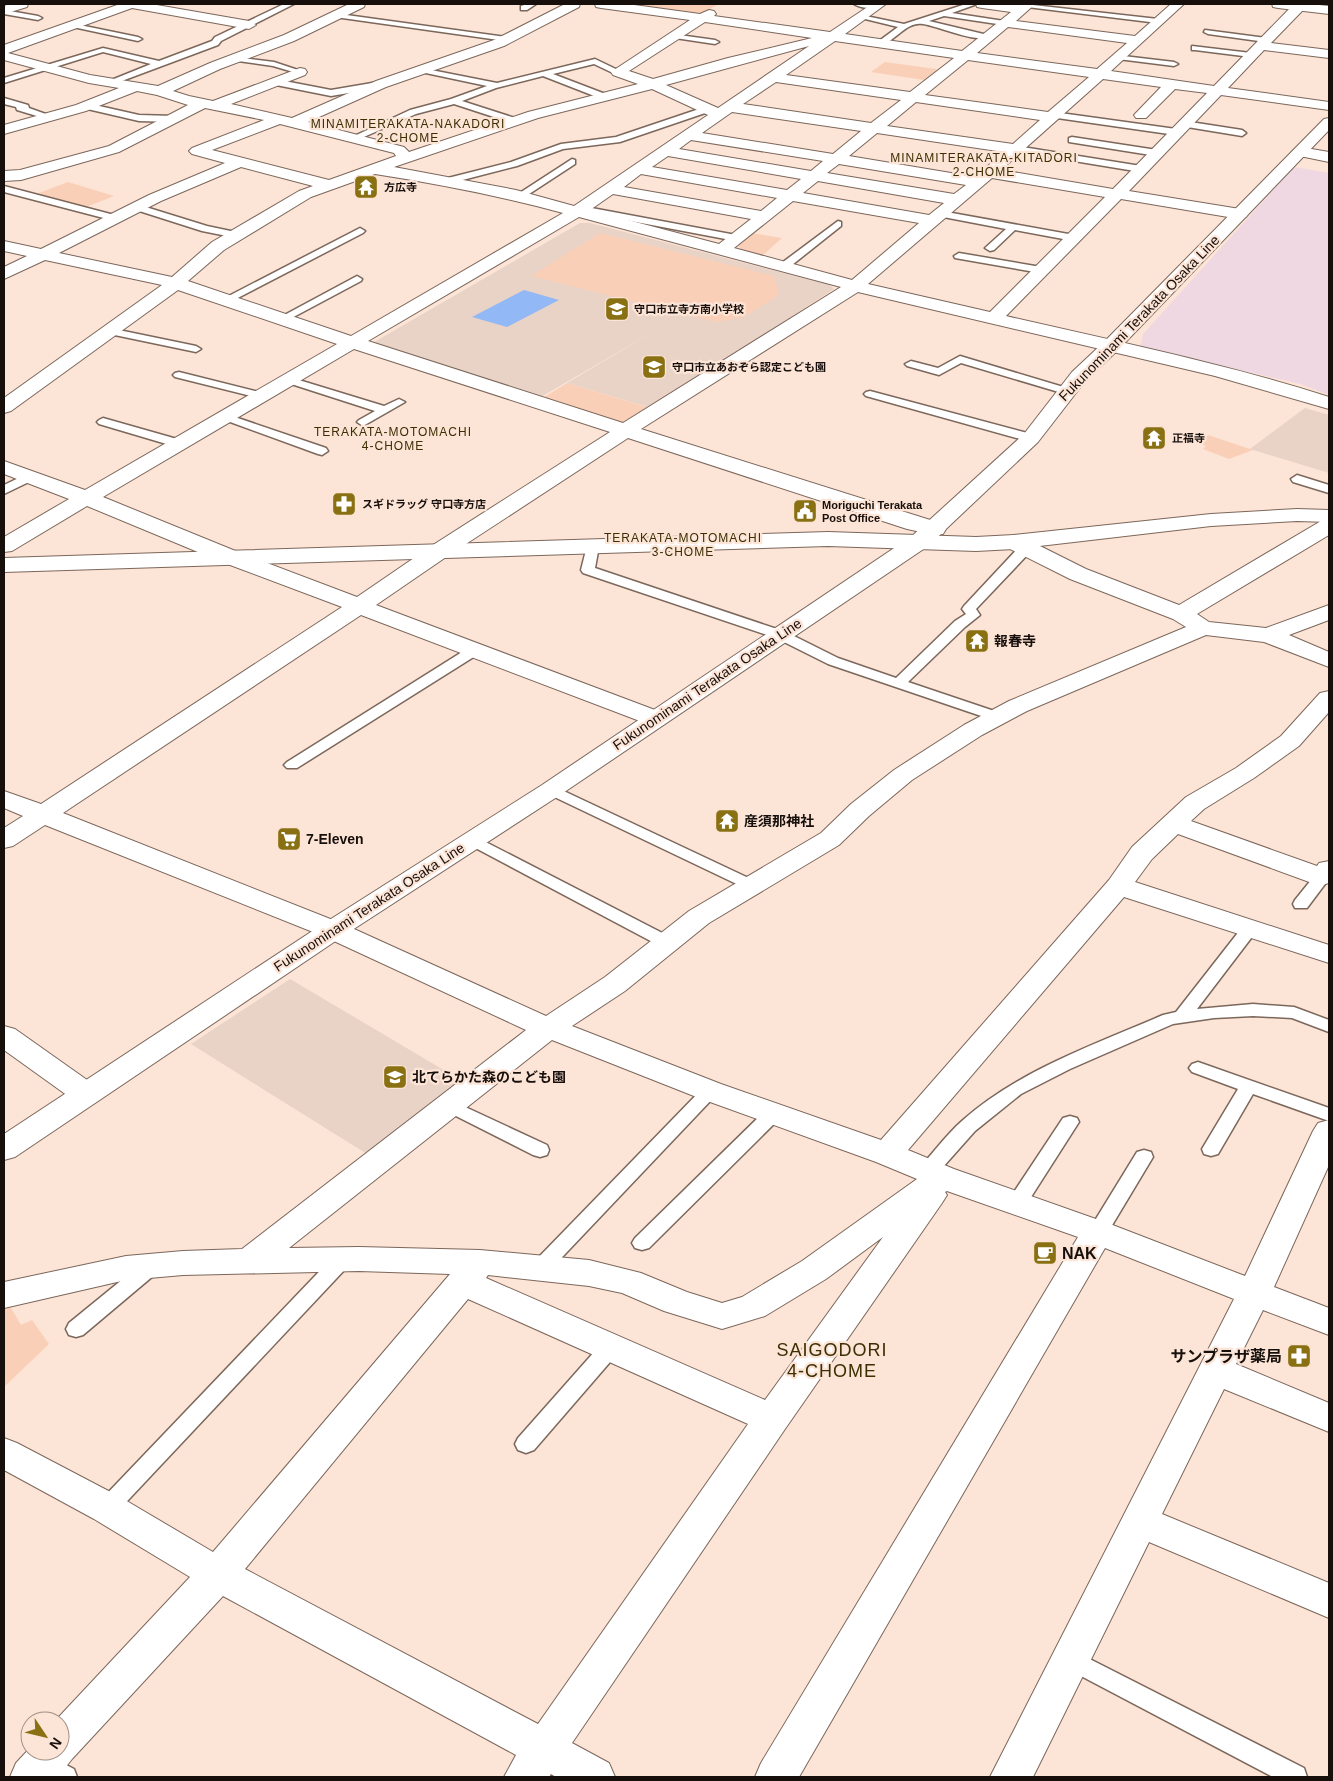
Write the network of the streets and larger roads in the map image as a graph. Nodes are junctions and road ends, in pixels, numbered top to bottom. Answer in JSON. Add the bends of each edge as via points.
{"nodes":[{"id":1,"x":22,"y":4,"type":"edge"},
{"id":2,"x":130,"y":4,"type":"edge"},
{"id":3,"x":359,"y":4,"type":"edge"},
{"id":4,"x":574,"y":4,"type":"edge"},
{"id":5,"x":601,"y":4,"type":"edge"},
{"id":6,"x":982,"y":4,"type":"edge"},
{"id":7,"x":1178,"y":4,"type":"edge"},
{"id":8,"x":1278,"y":4,"type":"edge"},
{"id":9,"x":878,"y":5,"type":"edge"},
{"id":10,"x":1026,"y":6,"type":"edge"},
{"id":11,"x":1298,"y":6,"type":"junction"},
{"id":12,"x":718,"y":8,"type":"dead end"},
{"id":13,"x":860,"y":10,"type":"edge"},
{"id":14,"x":1329,"y":10,"type":"edge"},
{"id":15,"x":4,"y":11,"type":"edge"},
{"id":16,"x":702,"y":18,"type":"junction"},
{"id":17,"x":1004,"y":23,"type":"junction"},
{"id":18,"x":249,"y":25,"type":"road end"},
{"id":19,"x":1137,"y":40,"type":"junction"},
{"id":20,"x":834,"y":44,"type":"junction"},
{"id":21,"x":1259,"y":47,"type":"junction"},
{"id":22,"x":4,"y":50,"type":"edge"},
{"id":23,"x":966,"y":54,"type":"junction"},
{"id":24,"x":1329,"y":54,"type":"edge"},
{"id":25,"x":4,"y":56,"type":"edge"},
{"id":26,"x":929,"y":66,"type":"dead end"},
{"id":27,"x":947,"y":69,"type":"junction"},
{"id":28,"x":300,"y":72,"type":"road end"},
{"id":29,"x":966,"y":73,"type":"dead end"},
{"id":30,"x":1099,"y":74,"type":"junction"},
{"id":31,"x":774,"y":77,"type":"junction"},
{"id":32,"x":912,"y":79,"type":"dead end"},
{"id":33,"x":104,"y":82,"type":"junction"},
{"id":34,"x":931,"y":82,"type":"junction"},
{"id":35,"x":653,"y":84,"type":"junction"},
{"id":36,"x":1172,"y":84,"type":"junction"},
{"id":37,"x":950,"y":86,"type":"dead end"},
{"id":38,"x":135,"y":87,"type":"junction"},
{"id":39,"x":1216,"y":90,"type":"junction"},
{"id":40,"x":72,"y":91,"type":"dead end"},
{"id":41,"x":160,"y":91,"type":"junction"},
{"id":42,"x":751,"y":92,"type":"junction"},
{"id":43,"x":770,"y":95,"type":"dead end"},
{"id":44,"x":912,"y":97,"type":"junction"},
{"id":45,"x":43,"y":100,"type":"dead end"},
{"id":46,"x":1060,"y":102,"type":"junction"},
{"id":47,"x":209,"y":104,"type":"junction"},
{"id":48,"x":1329,"y":106,"type":"edge"},
{"id":49,"x":873,"y":111,"type":"dead end"},
{"id":50,"x":717,"y":112,"type":"junction"},
{"id":51,"x":4,"y":114,"type":"edge"},
{"id":52,"x":892,"y":114,"type":"junction"},
{"id":53,"x":1141,"y":115,"type":"dead end"},
{"id":54,"x":910,"y":116,"type":"dead end"},
{"id":55,"x":277,"y":120,"type":"junction"},
{"id":56,"x":1329,"y":122,"type":"edge"},
{"id":57,"x":294,"y":124,"type":"junction"},
{"id":58,"x":770,"y":128,"type":"dead end"},
{"id":59,"x":873,"y":128,"type":"junction"},
{"id":60,"x":4,"y":130,"type":"edge"},
{"id":61,"x":689,"y":135,"type":"junction"},
{"id":62,"x":837,"y":138,"type":"dead end"},
{"id":63,"x":942,"y":138,"type":"junction"},
{"id":64,"x":1020,"y":139,"type":"junction"},
{"id":65,"x":857,"y":141,"type":"junction"},
{"id":66,"x":665,"y":151,"type":"junction"},
{"id":67,"x":1300,"y":152,"type":"junction"},
{"id":68,"x":1329,"y":157,"type":"edge"},
{"id":69,"x":406,"y":158,"type":"junction"},
{"id":70,"x":836,"y":158,"type":"junction"},
{"id":71,"x":240,"y":162,"type":"junction"},
{"id":72,"x":374,"y":169,"type":"junction"},
{"id":73,"x":638,"y":169,"type":"junction"},
{"id":74,"x":905,"y":169,"type":"junction"},
{"id":75,"x":4,"y":176,"type":"edge"},
{"id":76,"x":812,"y":177,"type":"junction"},
{"id":77,"x":984,"y":177,"type":"junction"},
{"id":78,"x":329,"y":186,"type":"junction"},
{"id":79,"x":610,"y":189,"type":"junction"},
{"id":80,"x":1117,"y":194,"type":"junction"},
{"id":81,"x":788,"y":196,"type":"junction"},
{"id":82,"x":958,"y":200,"type":"junction"},
{"id":83,"x":578,"y":210,"type":"junction"},
{"id":84,"x":766,"y":214,"type":"junction"},
{"id":85,"x":1240,"y":214,"type":"junction"},
{"id":86,"x":789,"y":215,"type":"dead end"},
{"id":87,"x":937,"y":217,"type":"junction"},
{"id":88,"x":818,"y":220,"type":"dead end"},
{"id":89,"x":856,"y":227,"type":"dead end"},
{"id":90,"x":4,"y":246,"type":"edge"},
{"id":91,"x":722,"y":250,"type":"junction"},
{"id":92,"x":43,"y":254,"type":"junction"},
{"id":93,"x":4,"y":274,"type":"edge"},
{"id":94,"x":176,"y":283,"type":"junction"},
{"id":95,"x":855,"y":286,"type":"junction"},
{"id":96,"x":994,"y":318,"type":"junction"},
{"id":97,"x":354,"y":343,"type":"junction"},
{"id":98,"x":1111,"y":346,"type":"junction"},
{"id":99,"x":1329,"y":403,"type":"edge"},
{"id":100,"x":4,"y":407,"type":"edge"},
{"id":101,"x":625,"y":431,"type":"junction"},
{"id":102,"x":4,"y":467,"type":"edge"},
{"id":103,"x":86,"y":498,"type":"junction"},
{"id":104,"x":1329,"y":516,"type":"edge"},
{"id":105,"x":1329,"y":526,"type":"edge"},
{"id":106,"x":928,"y":535,"type":"junction"},
{"id":107,"x":1020,"y":545,"type":"junction"},
{"id":108,"x":4,"y":546,"type":"edge"},
{"id":109,"x":441,"y":550,"type":"junction"},
{"id":110,"x":230,"y":557,"type":"junction"},
{"id":111,"x":4,"y":565,"type":"edge"},
{"id":112,"x":359,"y":606,"type":"junction"},
{"id":113,"x":1329,"y":612,"type":"edge"},
{"id":114,"x":1192,"y":621,"type":"junction"},
{"id":115,"x":1268,"y":635,"type":"junction"},
{"id":116,"x":1329,"y":660,"type":"edge"},
{"id":117,"x":1329,"y":698,"type":"edge"},
{"id":118,"x":654,"y":718,"type":"junction"},
{"id":119,"x":4,"y":799,"type":"edge"},
{"id":120,"x":43,"y":814,"type":"junction"},
{"id":121,"x":1173,"y":823,"type":"junction"},
{"id":122,"x":4,"y":840,"type":"edge"},
{"id":123,"x":1326,"y":873,"type":"edge"},
{"id":124,"x":1119,"y":886,"type":"junction"},
{"id":125,"x":333,"y":930,"type":"junction"},
{"id":126,"x":1329,"y":954,"type":"edge"},
{"id":127,"x":548,"y":1028,"type":"junction"},
{"id":128,"x":4,"y":1036,"type":"edge"},
{"id":129,"x":86,"y":1094,"type":"junction"},
{"id":130,"x":1329,"y":1131,"type":"edge"},
{"id":131,"x":4,"y":1148,"type":"edge"},
{"id":132,"x":887,"y":1154,"type":"junction"},
{"id":133,"x":935,"y":1174,"type":"junction"},
{"id":134,"x":1098,"y":1232,"type":"junction"},
{"id":135,"x":249,"y":1261,"type":"junction"},
{"id":136,"x":471,"y":1272,"type":"junction"},
{"id":137,"x":1254,"y":1293,"type":"junction"},
{"id":138,"x":4,"y":1295,"type":"edge"},
{"id":139,"x":1329,"y":1322,"type":"edge"},
{"id":140,"x":1215,"y":1370,"type":"junction"},
{"id":141,"x":1329,"y":1418,"type":"edge"},
{"id":142,"x":772,"y":1419,"type":"junction"},
{"id":143,"x":4,"y":1453,"type":"edge"},
{"id":144,"x":1140,"y":1521,"type":"junction"},
{"id":145,"x":218,"y":1574,"type":"junction"},
{"id":146,"x":1329,"y":1601,"type":"edge"},
{"id":147,"x":51,"y":1763,"type":"edge"},
{"id":148,"x":535,"y":1763,"type":"edge"},
{"id":149,"x":594,"y":1777,"type":"edge"},
{"id":150,"x":776,"y":1777,"type":"edge"},
{"id":151,"x":1011,"y":1777,"type":"edge"}],
"edges":[{"from":1,"to":15,"type":"street"},
{"from":2,"to":18,"type":"street"},
{"from":2,"to":22,"type":"street"},
{"from":3,"to":41,"type":"street","via":[[289,38]]},
{"from":4,"to":57,"type":"street","via":[[506,40],[378,86]]},
{"from":5,"to":16,"type":"street"},
{"from":6,"to":10,"type":"street"},
{"from":7,"to":19,"type":"street"},
{"from":8,"to":11,"type":"street"},
{"from":9,"to":13,"type":"street"},
{"from":10,"to":17,"type":"street"},
{"from":11,"to":14,"type":"street"},
{"from":11,"to":21,"type":"street"},
{"from":12,"to":16,"type":"street"},
{"from":13,"to":20,"type":"street"},
{"from":16,"to":20,"type":"street"},
{"from":16,"to":35,"type":"street","via":[[618,72]]},
{"from":17,"to":19,"type":"street"},
{"from":17,"to":23,"type":"street"},
{"from":19,"to":30,"type":"street"},
{"from":20,"to":23,"type":"street","via":[[882,43]]},
{"from":20,"to":31,"type":"street","via":[[815,57],[796,62]]},
{"from":20,"to":35,"type":"street","via":[[733,61]]},
{"from":21,"to":24,"type":"street"},
{"from":21,"to":39,"type":"street"},
{"from":23,"to":27,"type":"street"},
{"from":23,"to":30,"type":"street"},
{"from":25,"to":33,"type":"street"},
{"from":26,"to":27,"type":"street"},
{"from":27,"to":29,"type":"street"},
{"from":27,"to":34,"type":"street"},
{"from":28,"to":47,"type":"street"},
{"from":30,"to":36,"type":"street"},
{"from":30,"to":46,"type":"street"},
{"from":31,"to":42,"type":"street"},
{"from":31,"to":44,"type":"street"},
{"from":32,"to":34,"type":"street"},
{"from":33,"to":38,"type":"street"},
{"from":33,"to":40,"type":"street"},
{"from":34,"to":37,"type":"street"},
{"from":34,"to":44,"type":"street"},
{"from":35,"to":50,"type":"street"},
{"from":35,"to":69,"type":"street","via":[[515,121]]},
{"from":36,"to":39,"type":"street"},
{"from":36,"to":53,"type":"street"},
{"from":38,"to":41,"type":"street"},
{"from":38,"to":60,"type":"street","via":[[86,106]]},
{"from":39,"to":48,"type":"street"},
{"from":39,"to":80,"type":"street"},
{"from":41,"to":47,"type":"street"},
{"from":42,"to":43,"type":"street"},
{"from":42,"to":50,"type":"street"},
{"from":44,"to":46,"type":"street"},
{"from":44,"to":52,"type":"street"},
{"from":45,"to":51,"type":"street"},
{"from":46,"to":64,"type":"street"},
{"from":47,"to":55,"type":"street"},
{"from":47,"to":75,"type":"street","via":[[114,149],[21,175]]},
{"from":49,"to":52,"type":"street"},
{"from":50,"to":58,"type":"street"},
{"from":50,"to":59,"type":"street"},
{"from":50,"to":61,"type":"street"},
{"from":52,"to":54,"type":"street"},
{"from":52,"to":59,"type":"street"},
{"from":55,"to":57,"type":"street"},
{"from":55,"to":71,"type":"street","via":[[198,151]]},
{"from":56,"to":67,"type":"street","name":"Fukunominami Terakata Osaka Line"},
{"from":57,"to":69,"type":"street","via":[[399,150]]},
{"from":59,"to":63,"type":"street"},
{"from":59,"to":65,"type":"street"},
{"from":61,"to":66,"type":"street"},
{"from":61,"to":70,"type":"street"},
{"from":62,"to":65,"type":"street"},
{"from":63,"to":64,"type":"street"},
{"from":63,"to":74,"type":"street"},
{"from":64,"to":77,"type":"street"},
{"from":65,"to":70,"type":"street"},
{"from":66,"to":73,"type":"street"},
{"from":66,"to":76,"type":"street"},
{"from":67,"to":68,"type":"street"},
{"from":67,"to":85,"type":"street","name":"Fukunominami Terakata Osaka Line"},
{"from":69,"to":72,"type":"street"},
{"from":70,"to":74,"type":"street"},
{"from":70,"to":76,"type":"street"},
{"from":71,"to":78,"type":"street"},
{"from":71,"to":92,"type":"street","via":[[136,207]]},
{"from":72,"to":78,"type":"street"},
{"from":72,"to":83,"type":"street","via":[[447,181]]},
{"from":73,"to":79,"type":"street"},
{"from":73,"to":81,"type":"street"},
{"from":74,"to":77,"type":"street"},
{"from":76,"to":81,"type":"street"},
{"from":76,"to":82,"type":"street"},
{"from":77,"to":80,"type":"street"},
{"from":77,"to":82,"type":"street"},
{"from":78,"to":94,"type":"street","via":[[305,194],[218,246]]},
{"from":79,"to":83,"type":"street"},
{"from":79,"to":84,"type":"street"},
{"from":80,"to":85,"type":"street"},
{"from":80,"to":96,"type":"street"},
{"from":81,"to":84,"type":"street"},
{"from":81,"to":87,"type":"street"},
{"from":82,"to":87,"type":"street"},
{"from":83,"to":91,"type":"street"},
{"from":83,"to":97,"type":"street"},
{"from":84,"to":86,"type":"street"},
{"from":84,"to":91,"type":"street"},
{"from":85,"to":98,"type":"street","name":"Fukunominami Terakata Osaka Line"},
{"from":87,"to":95,"type":"street","via":[[904,236]]},
{"from":88,"to":89,"type":"street"},
{"from":90,"to":92,"type":"street"},
{"from":91,"to":95,"type":"street"},
{"from":92,"to":93,"type":"street"},
{"from":92,"to":94,"type":"street"},
{"from":94,"to":97,"type":"street"},
{"from":94,"to":100,"type":"street"},
{"from":95,"to":96,"type":"street"},
{"from":95,"to":101,"type":"street"},
{"from":96,"to":98,"type":"street"},
{"from":97,"to":101,"type":"street"},
{"from":97,"to":103,"type":"street"},
{"from":98,"to":99,"type":"street","via":[[1286,389]]},
{"from":98,"to":106,"type":"street","name":"Fukunominami Terakata Osaka Line","via":[[1066,390],[1031,438]]},
{"from":101,"to":106,"type":"street","via":[[914,524]]},
{"from":101,"to":109,"type":"street"},
{"from":102,"to":103,"type":"street"},
{"from":103,"to":108,"type":"street"},
{"from":103,"to":110,"type":"street"},
{"from":104,"to":107,"type":"street","via":[[1211,520]]},
{"from":105,"to":114,"type":"street"},
{"from":106,"to":107,"type":"street","via":[[976,544]]},
{"from":106,"to":109,"type":"street"},
{"from":106,"to":118,"type":"street","name":"Fukunominami Terakata Osaka Line"},
{"from":107,"to":114,"type":"street","via":[[1078,574]]},
{"from":109,"to":110,"type":"street"},
{"from":109,"to":112,"type":"street"},
{"from":110,"to":111,"type":"street"},
{"from":110,"to":112,"type":"street"},
{"from":112,"to":118,"type":"street"},
{"from":112,"to":120,"type":"street"},
{"from":113,"to":115,"type":"street"},
{"from":114,"to":115,"type":"street"},
{"from":114,"to":127,"type":"street","via":[[973,730],[903,775],[830,839],[700,917],[615,984]]},
{"from":115,"to":116,"type":"street"},
{"from":117,"to":121,"type":"street","via":[[1290,741],[1194,803]]},
{"from":118,"to":125,"type":"street","name":"Fukunominami Terakata Osaka Line","via":[[551,790]]},
{"from":119,"to":120,"type":"street"},
{"from":120,"to":122,"type":"street"},
{"from":120,"to":125,"type":"street"},
{"from":121,"to":123,"type":"street"},
{"from":121,"to":124,"type":"street","via":[[1142,853]]},
{"from":124,"to":126,"type":"street"},
{"from":124,"to":132,"type":"street"},
{"from":125,"to":127,"type":"street"},
{"from":125,"to":129,"type":"street","name":"Fukunominami Terakata Osaka Line"},
{"from":127,"to":132,"type":"street","via":[[710,1091]]},
{"from":127,"to":135,"type":"street"},
{"from":128,"to":129,"type":"street"},
{"from":129,"to":131,"type":"street","name":"Fukunominami Terakata Osaka Line"},
{"from":130,"to":137,"type":"street"},
{"from":132,"to":133,"type":"street"},
{"from":133,"to":134,"type":"street"},
{"from":133,"to":136,"type":"street","via":[[814,1270],[753,1307],[722,1316],[676,1302],[629,1282],[589,1273],[541,1267]]},
{"from":133,"to":142,"type":"street"},
{"from":134,"to":137,"type":"street"},
{"from":134,"to":150,"type":"street"},
{"from":135,"to":136,"type":"street","via":[[344,1259]]},
{"from":135,"to":138,"type":"street","via":[[117,1270]]},
{"from":136,"to":142,"type":"street","via":[[610,1348]]},
{"from":136,"to":145,"type":"street"},
{"from":137,"to":139,"type":"street"},
{"from":137,"to":140,"type":"street"},
{"from":140,"to":141,"type":"street"},
{"from":140,"to":144,"type":"street"},
{"from":142,"to":148,"type":"street"},
{"from":143,"to":145,"type":"street","via":[[107,1508]]},
{"from":144,"to":146,"type":"street"},
{"from":144,"to":151,"type":"street"},
{"from":145,"to":147,"type":"street"},
{"from":145,"to":148,"type":"street"},
{"from":148,"to":149,"type":"street"}]}
